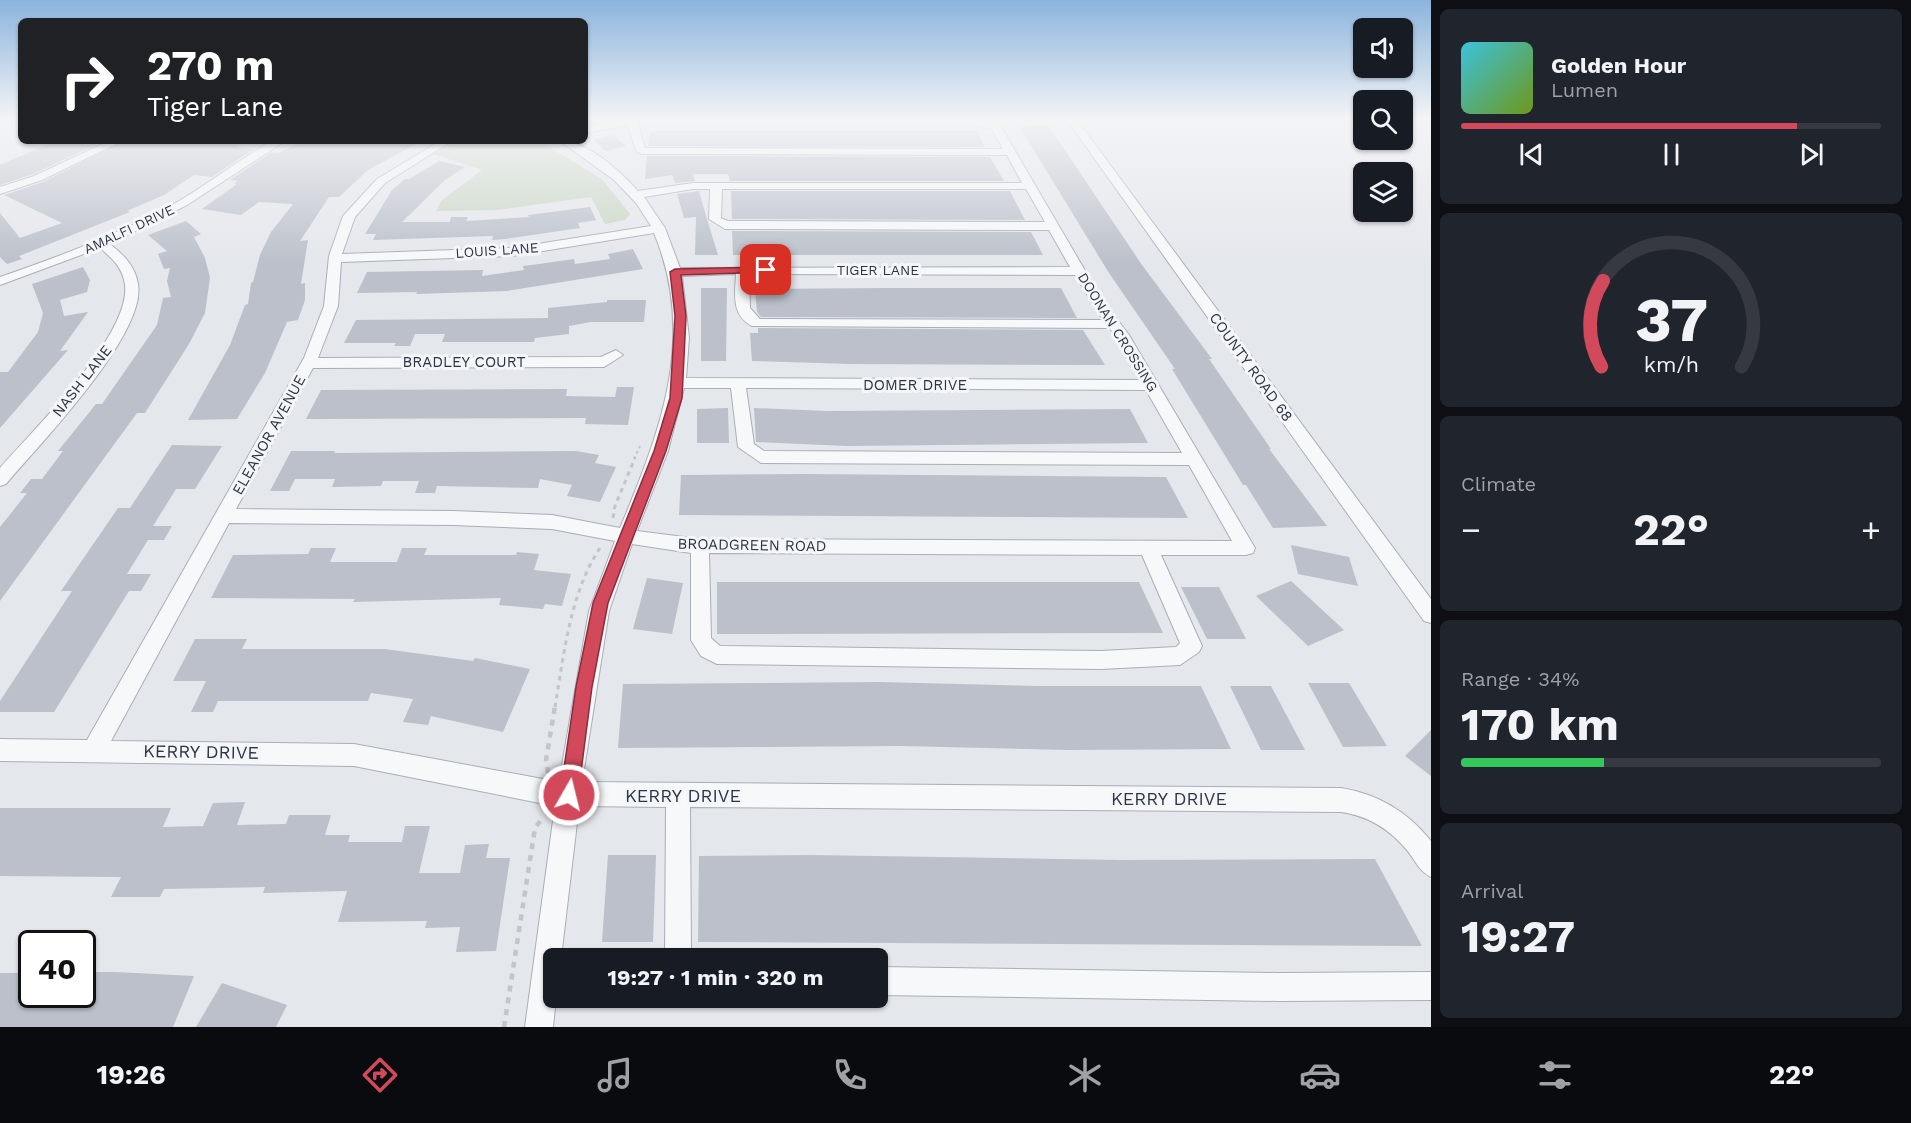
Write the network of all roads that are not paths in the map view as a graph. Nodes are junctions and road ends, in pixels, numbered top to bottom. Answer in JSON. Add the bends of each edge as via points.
{"nodes":[{"id":1,"x":60,"y":168,"type":"edge"},
{"id":2,"x":235,"y":168,"type":"edge"},
{"id":3,"x":400,"y":168,"type":"edge"},
{"id":4,"x":606,"y":168,"type":"edge"},
{"id":5,"x":1021,"y":168,"type":"edge"},
{"id":6,"x":1107,"y":168,"type":"edge"},
{"id":7,"x":716,"y":186,"type":"junction"},
{"id":8,"x":1032,"y":186,"type":"junction"},
{"id":9,"x":0,"y":191,"type":"edge"},
{"id":10,"x":635,"y":195,"type":"junction"},
{"id":11,"x":1055,"y":226,"type":"junction"},
{"id":12,"x":659,"y":228,"type":"junction"},
{"id":13,"x":102,"y":243,"type":"junction"},
{"id":14,"x":334,"y":259,"type":"junction"},
{"id":15,"x":743,"y":270,"type":"junction"},
{"id":16,"x":1081,"y":271,"type":"junction"},
{"id":17,"x":675,"y":272,"type":"junction"},
{"id":18,"x":0,"y":281,"type":"edge"},
{"id":19,"x":1115,"y":324,"type":"junction"},
{"id":20,"x":616,"y":355,"type":"dead end"},
{"id":21,"x":309,"y":363,"type":"junction"},
{"id":22,"x":678,"y":383,"type":"junction"},
{"id":23,"x":738,"y":384,"type":"junction"},
{"id":24,"x":1152,"y":386,"type":"junction"},
{"id":25,"x":1195,"y":459,"type":"junction"},
{"id":26,"x":0,"y":480,"type":"edge"},
{"id":27,"x":223,"y":516,"type":"junction"},
{"id":28,"x":619,"y":528,"type":"junction"},
{"id":29,"x":700,"y":546,"type":"junction"},
{"id":30,"x":1148,"y":548,"type":"junction"},
{"id":31,"x":1246,"y":548,"type":"joint"},
{"id":32,"x":1431,"y":615,"type":"edge"},
{"id":33,"x":0,"y":750,"type":"edge"},
{"id":34,"x":93,"y":751,"type":"junction"},
{"id":35,"x":569,"y":795,"type":"junction"},
{"id":36,"x":678,"y":796,"type":"junction"},
{"id":37,"x":1431,"y":864,"type":"edge"},
{"id":38,"x":678,"y":948,"type":"edge"},
{"id":39,"x":888,"y":981,"type":"edge"},
{"id":40,"x":1431,"y":986,"type":"edge"},
{"id":41,"x":539,"y":1027,"type":"edge"}],
"edges":[{"from":1,"to":9,"type":"street"},
{"from":2,"to":13,"type":"street","name":"AMALFI DRIVE","via":[[183,203]]},
{"from":3,"to":14,"type":"street","name":"ELEANOR AVENUE","via":[[364,197],[349,216]]},
{"from":4,"to":10,"type":"street"},
{"from":5,"to":8,"type":"street","name":"DOONAN CROSSING"},
{"from":6,"to":32,"type":"street","name":"COUNTY ROAD 68"},
{"from":7,"to":8,"type":"street"},
{"from":7,"to":10,"type":"street"},
{"from":7,"to":11,"type":"street","via":[[715,219],[725,225]]},
{"from":8,"to":11,"type":"street","name":"DOONAN CROSSING"},
{"from":10,"to":12,"type":"street"},
{"from":11,"to":16,"type":"street","name":"DOONAN CROSSING"},
{"from":12,"to":14,"type":"street","name":"LOUIS LANE","via":[[492,253],[377,254]]},
{"from":12,"to":17,"type":"street"},
{"from":13,"to":18,"type":"street","name":"AMALFI DRIVE"},
{"from":13,"to":26,"type":"street","name":"NASH LANE","via":[[123,261],[132,285],[129,314],[101,361]]},
{"from":14,"to":21,"type":"street","name":"ELEANOR AVENUE","via":[[331,306]]},
{"from":15,"to":16,"type":"street","name":"TIGER LANE"},
{"from":15,"to":17,"type":"street","name":"TIGER LANE"},
{"from":15,"to":19,"type":"street","via":[[743,313],[757,323]]},
{"from":16,"to":19,"type":"street","name":"DOONAN CROSSING","via":[[1095,299]]},
{"from":17,"to":22,"type":"street","via":[[681,316]]},
{"from":19,"to":24,"type":"street","name":"DOONAN CROSSING"},
{"from":20,"to":21,"type":"street","name":"BRADLEY COURT","via":[[604,362]]},
{"from":21,"to":27,"type":"street","name":"ELEANOR AVENUE"},
{"from":22,"to":23,"type":"street","name":"DOMER DRIVE"},
{"from":22,"to":28,"type":"street","via":[[660,451]]},
{"from":23,"to":24,"type":"street","name":"DOMER DRIVE"},
{"from":23,"to":25,"type":"street","via":[[746,447],[761,457]]},
{"from":24,"to":25,"type":"street","name":"DOONAN CROSSING"},
{"from":25,"to":31,"type":"street","name":"DOONAN CROSSING"},
{"from":27,"to":28,"type":"street","name":"BROADGREEN ROAD","via":[[453,518]]},
{"from":27,"to":34,"type":"street","name":"ELEANOR AVENUE"},
{"from":28,"to":29,"type":"street","name":"BROADGREEN ROAD"},
{"from":28,"to":35,"type":"street","via":[[584,687]]},
{"from":29,"to":30,"type":"street","name":"BROADGREEN ROAD"},
{"from":29,"to":30,"type":"street","via":[[701,640],[717,655],[1101,660],[1180,656],[1192,646]]},
{"from":30,"to":31,"type":"street","name":"BROADGREEN ROAD"},
{"from":33,"to":34,"type":"street","name":"KERRY DRIVE"},
{"from":34,"to":35,"type":"street","name":"KERRY DRIVE","via":[[354,755]]},
{"from":35,"to":36,"type":"street","name":"KERRY DRIVE"},
{"from":35,"to":41,"type":"street"},
{"from":36,"to":37,"type":"street","name":"KERRY DRIVE","via":[[1341,800],[1370,807],[1407,831]]},
{"from":36,"to":38,"type":"street"},
{"from":39,"to":40,"type":"street"}]}
